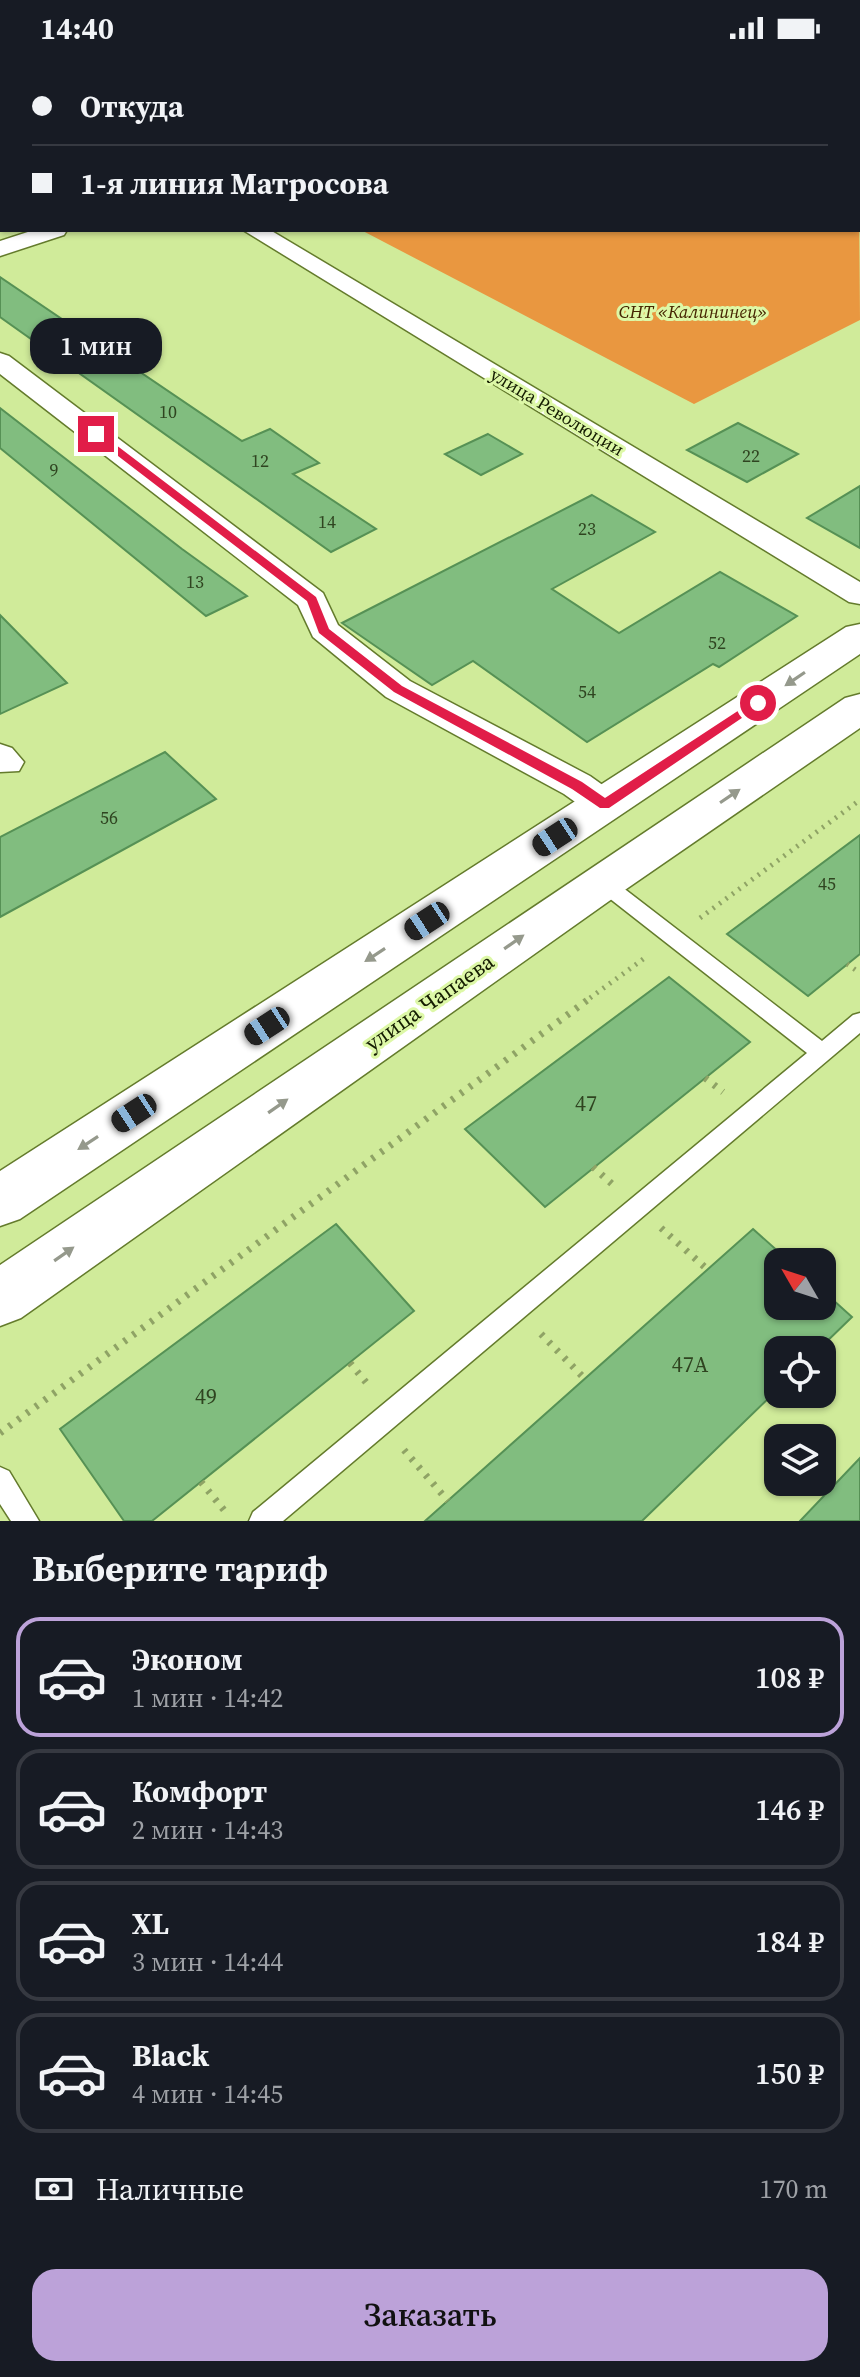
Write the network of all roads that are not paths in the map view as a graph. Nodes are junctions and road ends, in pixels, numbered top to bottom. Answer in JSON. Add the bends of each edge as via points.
{"nodes":[{"id":1,"x":50,"y":232,"type":"edge"},
{"id":2,"x":257,"y":232,"type":"edge"},
{"id":3,"x":0,"y":249,"type":"edge"},
{"id":4,"x":0,"y":361,"type":"edge"},
{"id":5,"x":860,"y":595,"type":"edge"},
{"id":6,"x":860,"y":636,"type":"edge"},
{"id":7,"x":860,"y":708,"type":"edge"},
{"id":8,"x":605,"y":805,"type":"junction"},
{"id":9,"x":602,"y":882,"type":"junction"},
{"id":10,"x":860,"y":1021,"type":"edge"},
{"id":11,"x":822,"y":1053,"type":"junction"},
{"id":12,"x":0,"y":1201,"type":"edge"},
{"id":13,"x":0,"y":1299,"type":"edge"},
{"id":14,"x":0,"y":1480,"type":"edge"},
{"id":15,"x":26,"y":1521,"type":"edge"},
{"id":16,"x":262,"y":1521,"type":"edge"}],
"edges":[{"from":1,"to":3,"type":"street"},
{"from":2,"to":5,"type":"street","name":"улица Революции"},
{"from":4,"to":8,"type":"street","via":[[312,600],[324,630],[398,689]]},
{"from":6,"to":8,"type":"street","one_way":true},
{"from":9,"to":7,"type":"street","name":"улица Чапаева","one_way":true},
{"from":8,"to":12,"type":"street","one_way":true},
{"from":9,"to":11,"type":"lane"},
{"from":13,"to":9,"type":"street","name":"улица Чапаева","one_way":true},
{"from":10,"to":11,"type":"lane"},
{"from":11,"to":16,"type":"lane"},
{"from":14,"to":15,"type":"lane"}]}
